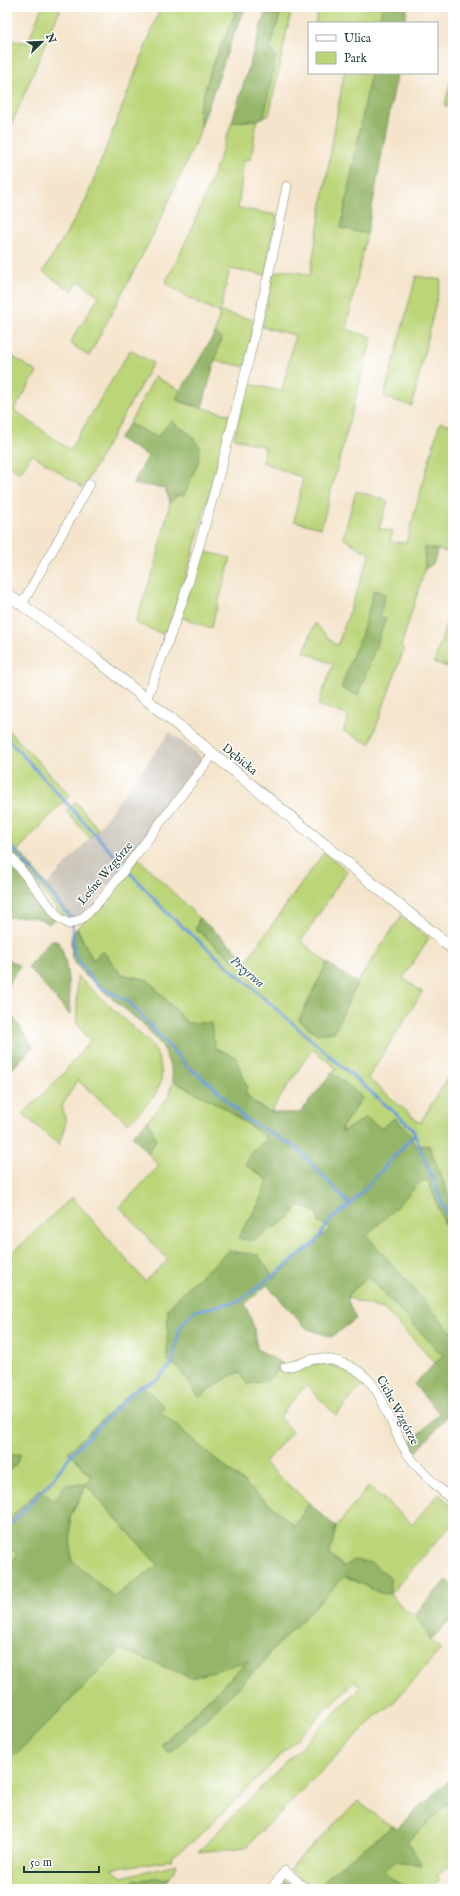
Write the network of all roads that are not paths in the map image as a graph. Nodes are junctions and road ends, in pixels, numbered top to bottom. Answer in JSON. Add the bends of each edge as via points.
{"nodes":[{"id":1,"x":287,"y":186,"type":"dead end"},
{"id":2,"x":90,"y":484,"type":"dead end"},
{"id":3,"x":7,"y":594,"type":"edge"},
{"id":4,"x":22,"y":604,"type":"junction"},
{"id":5,"x":146,"y":700,"type":"junction"},
{"id":6,"x":213,"y":754,"type":"junction"},
{"id":7,"x":7,"y":852,"type":"edge"},
{"id":8,"x":453,"y":948,"type":"edge"},
{"id":9,"x":285,"y":1367,"type":"dead end"},
{"id":10,"x":453,"y":1501,"type":"edge"},
{"id":11,"x":271,"y":1889,"type":"edge"},
{"id":12,"x":306,"y":1889,"type":"edge"}],
"edges":[{"from":1,"to":5,"type":"street","via":[[248,367],[190,578]]},
{"from":2,"to":4,"type":"street"},
{"from":3,"to":4,"type":"street","name":"Dębicka"},
{"from":4,"to":5,"type":"street","name":"Dębicka","via":[[88,652]]},
{"from":5,"to":6,"type":"street","name":"Dębicka"},
{"from":6,"to":7,"type":"street","name":"Leśne Wzgórze","via":[[123,873],[79,920],[69,924],[60,918]]},
{"from":6,"to":8,"type":"street","name":"Dębicka"},
{"from":9,"to":10,"type":"street","name":"Ciche Wzgórze","via":[[326,1359],[351,1366],[361,1372],[374,1387],[412,1461]]},
{"from":11,"to":12,"type":"street","via":[[285,1871]]}]}
